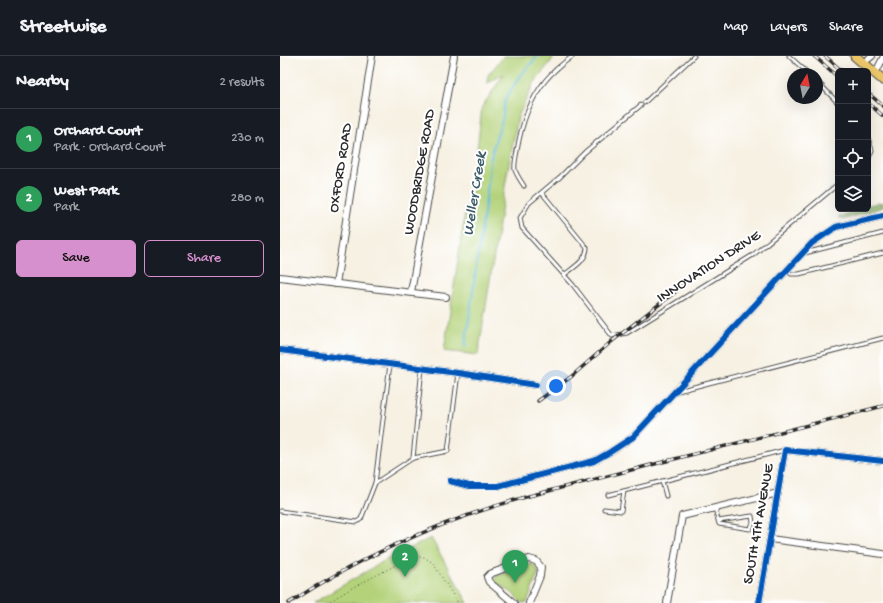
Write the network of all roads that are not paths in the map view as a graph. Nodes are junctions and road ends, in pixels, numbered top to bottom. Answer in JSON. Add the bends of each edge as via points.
{"nodes":[{"id":1,"x":372,"y":56,"type":"edge"},
{"id":2,"x":454,"y":56,"type":"edge"},
{"id":3,"x":573,"y":56,"type":"edge"},
{"id":4,"x":694,"y":56,"type":"edge"},
{"id":5,"x":788,"y":56,"type":"edge"},
{"id":6,"x":855,"y":56,"type":"edge"},
{"id":7,"x":872,"y":56,"type":"edge"},
{"id":8,"x":883,"y":58,"type":"edge"},
{"id":9,"x":863,"y":63,"type":"junction"},
{"id":10,"x":802,"y":68,"type":"edge"},
{"id":11,"x":875,"y":74,"type":"junction"},
{"id":12,"x":883,"y":80,"type":"edge"},
{"id":13,"x":823,"y":87,"type":"edge"},
{"id":14,"x":835,"y":100,"type":"edge"},
{"id":15,"x":524,"y":186,"type":"dead end"},
{"id":16,"x":835,"y":186,"type":"edge"},
{"id":17,"x":542,"y":192,"type":"junction"},
{"id":18,"x":883,"y":216,"type":"edge"},
{"id":19,"x":883,"y":233,"type":"edge"},
{"id":20,"x":803,"y":253,"type":"junction"},
{"id":21,"x":883,"y":254,"type":"edge"},
{"id":22,"x":787,"y":270,"type":"junction"},
{"id":23,"x":564,"y":275,"type":"junction"},
{"id":24,"x":280,"y":277,"type":"edge"},
{"id":25,"x":336,"y":284,"type":"junction"},
{"id":26,"x":411,"y":292,"type":"junction"},
{"id":27,"x":446,"y":297,"type":"dead end"},
{"id":28,"x":883,"y":338,"type":"edge"},
{"id":29,"x":280,"y":350,"type":"edge"},
{"id":30,"x":390,"y":364,"type":"junction"},
{"id":31,"x":422,"y":368,"type":"junction"},
{"id":32,"x":458,"y":373,"type":"junction"},
{"id":33,"x":536,"y":385,"type":"dead end"},
{"id":34,"x":675,"y":392,"type":"junction"},
{"id":35,"x":785,"y":450,"type":"junction"},
{"id":36,"x":413,"y":458,"type":"junction"},
{"id":37,"x":883,"y":462,"type":"edge"},
{"id":38,"x":450,"y":481,"type":"dead end"},
{"id":39,"x":662,"y":481,"type":"junction"},
{"id":40,"x":375,"y":484,"type":"junction"},
{"id":41,"x":624,"y":491,"type":"junction"},
{"id":42,"x":778,"y":493,"type":"junction"},
{"id":43,"x":608,"y":495,"type":"dead end"},
{"id":44,"x":666,"y":496,"type":"dead end"},
{"id":45,"x":714,"y":508,"type":"junction"},
{"id":46,"x":604,"y":509,"type":"dead end"},
{"id":47,"x":280,"y":511,"type":"edge"},
{"id":48,"x":718,"y":521,"type":"junction"},
{"id":49,"x":770,"y":539,"type":"junction"},
{"id":50,"x":883,"y":554,"type":"edge"},
{"id":51,"x":514,"y":603,"type":"edge"},
{"id":52,"x":530,"y":603,"type":"edge"},
{"id":53,"x":667,"y":603,"type":"edge"},
{"id":54,"x":759,"y":603,"type":"edge"}],
"edges":[{"from":1,"to":25,"type":"street","name":"OXFORD ROAD"},
{"from":2,"to":26,"type":"street","name":"WOODBRIDGE ROAD"},
{"from":3,"to":15,"type":"lane","via":[[546,80],[526,112],[518,141],[515,169]]},
{"from":4,"to":17,"type":"lane"},
{"from":5,"to":10,"type":"lane"},
{"from":6,"to":9,"type":"main road"},
{"from":7,"to":9,"type":"street"},
{"from":8,"to":11,"type":"street"},
{"from":9,"to":11,"type":"main road"},
{"from":11,"to":12,"type":"main road"},
{"from":13,"to":14,"type":"lane"},
{"from":16,"to":23,"type":"lane","name":"INNOVATION DRIVE","via":[[752,255],[627,333],[612,336]]},
{"from":17,"to":23,"type":"lane","via":[[529,203],[520,218],[522,228]]},
{"from":17,"to":23,"type":"lane","via":[[587,248],[583,260]]},
{"from":18,"to":20,"type":"street","via":[[836,227],[812,243]]},
{"from":19,"to":20,"type":"lane"},
{"from":20,"to":22,"type":"street"},
{"from":21,"to":22,"type":"lane","via":[[799,274],[792,274]]},
{"from":22,"to":34,"type":"street"},
{"from":24,"to":25,"type":"street"},
{"from":25,"to":26,"type":"street"},
{"from":26,"to":27,"type":"street"},
{"from":28,"to":34,"type":"lane"},
{"from":29,"to":30,"type":"street"},
{"from":30,"to":31,"type":"street"},
{"from":30,"to":40,"type":"lane"},
{"from":31,"to":32,"type":"street"},
{"from":31,"to":36,"type":"lane"},
{"from":32,"to":33,"type":"street"},
{"from":32,"to":36,"type":"lane","via":[[448,451]]},
{"from":34,"to":38,"type":"street","via":[[633,437],[594,461],[498,486],[468,486]]},
{"from":35,"to":37,"type":"street"},
{"from":35,"to":39,"type":"lane"},
{"from":35,"to":42,"type":"street","name":"SOUTH 4TH AVENUE"},
{"from":36,"to":40,"type":"lane"},
{"from":39,"to":41,"type":"lane"},
{"from":39,"to":44,"type":"lane"},
{"from":40,"to":47,"type":"lane","via":[[357,522]]},
{"from":41,"to":43,"type":"lane"},
{"from":41,"to":46,"type":"lane","via":[[621,511]]},
{"from":42,"to":45,"type":"street"},
{"from":42,"to":49,"type":"street","name":"SOUTH 4TH AVENUE"},
{"from":45,"to":48,"type":"lane"},
{"from":45,"to":53,"type":"street","via":[[682,516]]},
{"from":48,"to":48,"type":"lane","via":[[719,524],[750,529],[753,523],[752,516]]},
{"from":49,"to":50,"type":"street"},
{"from":49,"to":54,"type":"street","name":"SOUTH 4TH AVENUE"},
{"from":51,"to":52,"type":"street","via":[[489,582],[487,577],[529,559],[536,561],[541,567]]}]}
